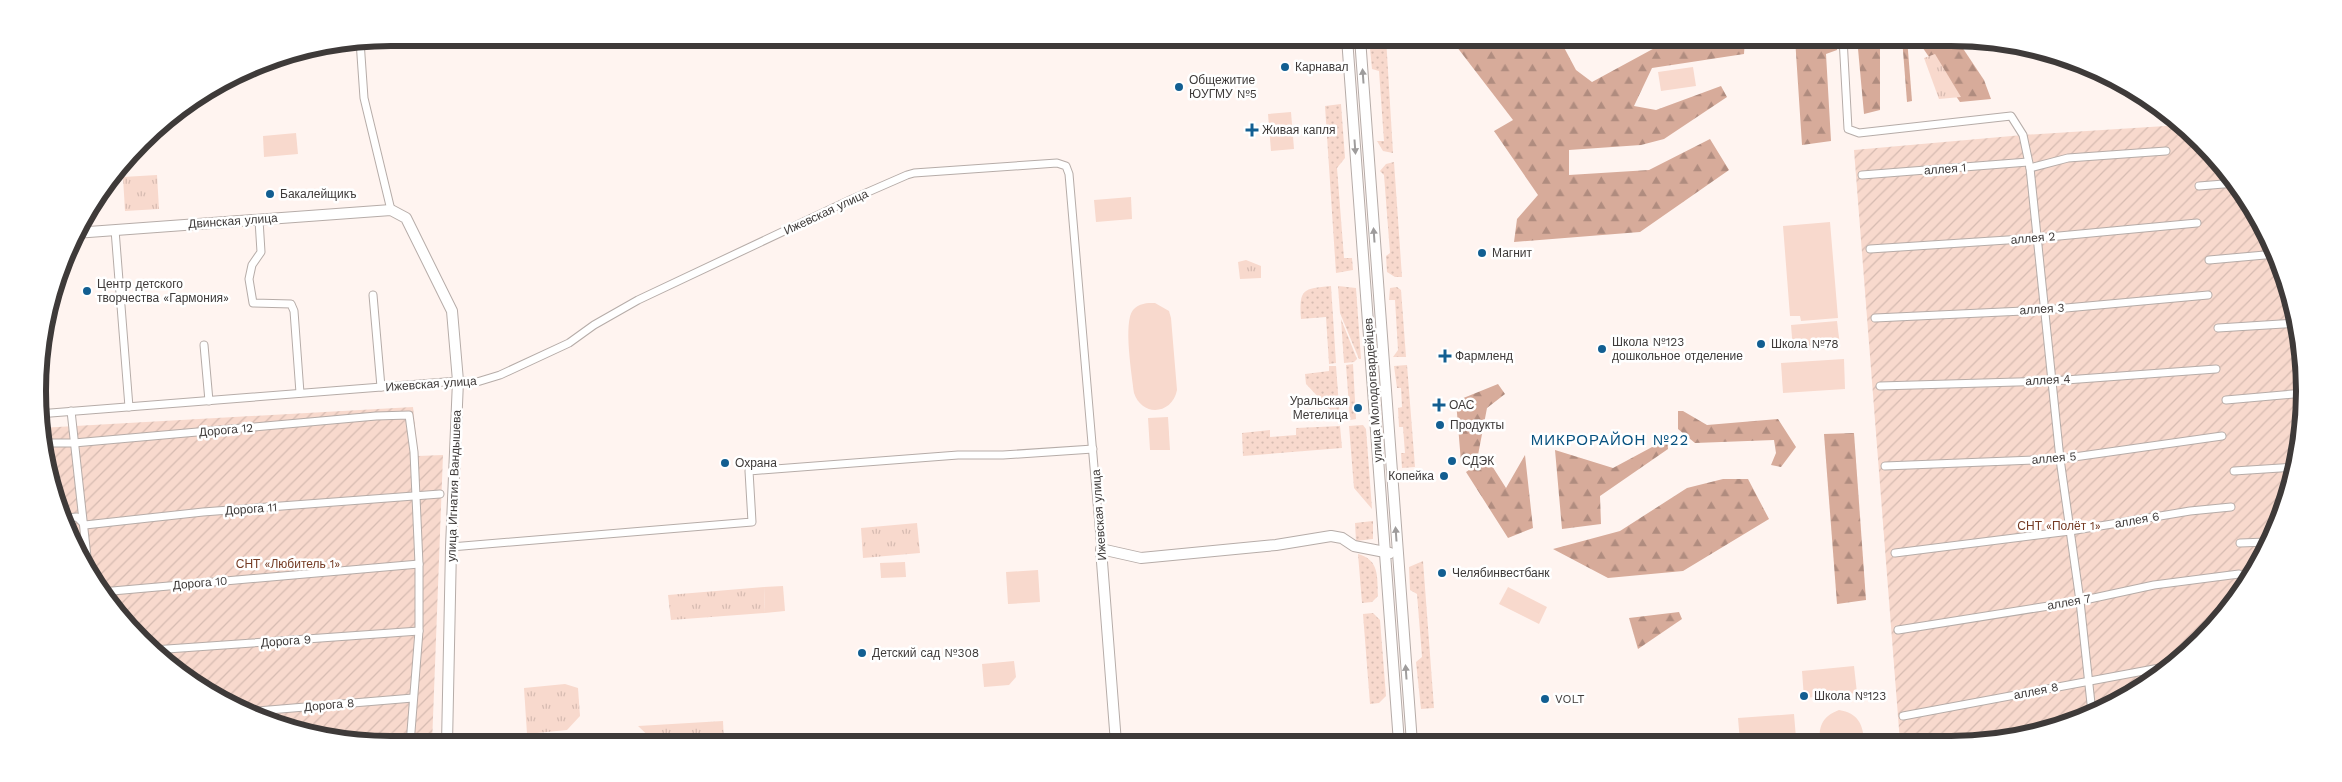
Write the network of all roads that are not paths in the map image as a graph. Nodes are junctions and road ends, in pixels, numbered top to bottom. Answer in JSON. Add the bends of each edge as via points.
{"nodes":[{"id":1,"x":1348,"y":46,"type":"edge"},
{"id":2,"x":1361,"y":46,"type":"edge"},
{"id":3,"x":1843,"y":46,"type":"edge"},
{"id":4,"x":360,"y":48,"type":"edge"},
{"id":5,"x":2166,"y":151,"type":"dead end"},
{"id":6,"x":2029,"y":165,"type":"junction"},
{"id":7,"x":1862,"y":175,"type":"dead end"},
{"id":8,"x":2227,"y":184,"type":"edge"},
{"id":9,"x":2199,"y":186,"type":"dead end"},
{"id":10,"x":390,"y":210,"type":"junction"},
{"id":11,"x":259,"y":220,"type":"junction"},
{"id":12,"x":2197,"y":223,"type":"dead end"},
{"id":13,"x":115,"y":230,"type":"junction"},
{"id":14,"x":86,"y":231,"type":"edge"},
{"id":15,"x":2038,"y":238,"type":"junction"},
{"id":16,"x":1870,"y":250,"type":"dead end"},
{"id":17,"x":2268,"y":255,"type":"edge"},
{"id":18,"x":2209,"y":260,"type":"dead end"},
{"id":19,"x":374,"y":295,"type":"dead end"},
{"id":20,"x":2208,"y":295,"type":"dead end"},
{"id":21,"x":2044,"y":310,"type":"junction"},
{"id":22,"x":1875,"y":318,"type":"dead end"},
{"id":23,"x":2289,"y":324,"type":"edge"},
{"id":24,"x":2218,"y":328,"type":"dead end"},
{"id":25,"x":204,"y":345,"type":"dead end"},
{"id":26,"x":2216,"y":369,"type":"dead end"},
{"id":27,"x":458,"y":381,"type":"junction"},
{"id":28,"x":2052,"y":381,"type":"junction"},
{"id":29,"x":1880,"y":386,"type":"dead end"},
{"id":30,"x":381,"y":387,"type":"junction"},
{"id":31,"x":300,"y":393,"type":"junction"},
{"id":32,"x":2296,"y":394,"type":"edge"},
{"id":33,"x":209,"y":400,"type":"junction"},
{"id":34,"x":2226,"y":400,"type":"dead end"},
{"id":35,"x":129,"y":407,"type":"junction"},
{"id":36,"x":71,"y":411,"type":"junction"},
{"id":37,"x":47,"y":413,"type":"edge"},
{"id":38,"x":2222,"y":436,"type":"dead end"},
{"id":39,"x":50,"y":443,"type":"edge"},
{"id":40,"x":74,"y":443,"type":"junction"},
{"id":41,"x":1093,"y":448,"type":"junction"},
{"id":42,"x":2060,"y":459,"type":"junction"},
{"id":43,"x":1886,"y":466,"type":"dead end"},
{"id":44,"x":2287,"y":468,"type":"edge"},
{"id":45,"x":2234,"y":471,"type":"dead end"},
{"id":46,"x":440,"y":494,"type":"dead end"},
{"id":47,"x":415,"y":497,"type":"junction"},
{"id":48,"x":2231,"y":508,"type":"dead end"},
{"id":49,"x":70,"y":518,"type":"edge"},
{"id":50,"x":85,"y":525,"type":"junction"},
{"id":51,"x":2070,"y":532,"type":"junction"},
{"id":52,"x":2260,"y":542,"type":"edge"},
{"id":53,"x":2240,"y":543,"type":"dead end"},
{"id":54,"x":451,"y":547,"type":"junction"},
{"id":55,"x":1101,"y":549,"type":"junction"},
{"id":56,"x":1397,"y":552,"type":"junction"},
{"id":57,"x":87,"y":553,"type":"edge"},
{"id":58,"x":1385,"y":553,"type":"junction"},
{"id":59,"x":1895,"y":553,"type":"dead end"},
{"id":60,"x":419,"y":564,"type":"junction"},
{"id":61,"x":2239,"y":574,"type":"dead end"},
{"id":62,"x":110,"y":591,"type":"edge"},
{"id":63,"x":2080,"y":601,"type":"junction"},
{"id":64,"x":1898,"y":630,"type":"dead end"},
{"id":65,"x":419,"y":631,"type":"junction"},
{"id":66,"x":163,"y":649,"type":"edge"},
{"id":67,"x":2156,"y":669,"type":"edge"},
{"id":68,"x":2087,"y":681,"type":"junction"},
{"id":69,"x":413,"y":698,"type":"junction"},
{"id":70,"x":2091,"y":706,"type":"edge"},
{"id":71,"x":261,"y":711,"type":"edge"},
{"id":72,"x":1903,"y":716,"type":"dead end"},
{"id":73,"x":411,"y":736,"type":"edge"},
{"id":74,"x":446,"y":736,"type":"edge"},
{"id":75,"x":1115,"y":736,"type":"edge"},
{"id":76,"x":1398,"y":736,"type":"edge"},
{"id":77,"x":1412,"y":736,"type":"edge"}],
"edges":[{"from":1,"to":58,"type":"main road","name":"улица Молодогвардейцев","one_way":true},
{"from":56,"to":2,"type":"main road","name":"улица Молодогвардейцев","one_way":true},
{"from":3,"to":6,"type":"street","via":[[1848,129],[1859,133],[1875,132],[2011,116],[2022,135]]},
{"from":4,"to":10,"type":"street","via":[[364,98]]},
{"from":5,"to":6,"type":"street","name":"аллея 1","via":[[2068,158]]},
{"from":6,"to":7,"type":"street","name":"аллея 1"},
{"from":6,"to":15,"type":"street"},
{"from":8,"to":9,"type":"street"},
{"from":10,"to":11,"type":"main road","name":"Двинская улица"},
{"from":10,"to":27,"type":"main road","name":"улица Игнатия Вандышева","via":[[406,218],[452,311]]},
{"from":11,"to":13,"type":"main road","name":"Двинская улица"},
{"from":11,"to":31,"type":"street","via":[[261,252],[252,265],[249,278],[253,303],[291,304]]},
{"from":12,"to":15,"type":"street","name":"аллея 2"},
{"from":13,"to":14,"type":"main road","name":"Двинская улица"},
{"from":13,"to":35,"type":"street"},
{"from":15,"to":16,"type":"street","name":"аллея 2"},
{"from":15,"to":21,"type":"street"},
{"from":17,"to":18,"type":"street"},
{"from":19,"to":30,"type":"street"},
{"from":20,"to":21,"type":"street","name":"аллея 3"},
{"from":21,"to":22,"type":"street","name":"аллея 3"},
{"from":21,"to":28,"type":"street"},
{"from":23,"to":24,"type":"street"},
{"from":25,"to":33,"type":"street"},
{"from":26,"to":28,"type":"street","name":"аллея 4"},
{"from":27,"to":30,"type":"street","name":"Ижевская улица"},
{"from":27,"to":41,"type":"street","name":"Ижевская улица","via":[[477,382],[500,375],[569,343],[638,300],[914,172],[1057,163],[1066,166],[1069,174]]},
{"from":27,"to":54,"type":"main road","name":"улица Игнатия Вандышева"},
{"from":28,"to":29,"type":"street","name":"аллея 4"},
{"from":28,"to":42,"type":"street"},
{"from":30,"to":31,"type":"street","name":"Ижевская улица"},
{"from":31,"to":33,"type":"street","name":"Ижевская улица"},
{"from":32,"to":34,"type":"street"},
{"from":33,"to":35,"type":"street","name":"Ижевская улица"},
{"from":35,"to":36,"type":"street","name":"Ижевская улица"},
{"from":36,"to":37,"type":"street","name":"Ижевская улица"},
{"from":36,"to":40,"type":"street"},
{"from":38,"to":42,"type":"street","name":"аллея 5"},
{"from":39,"to":40,"type":"street","name":"Дорога 12"},
{"from":40,"to":47,"type":"street","name":"Дорога 12","via":[[409,415]]},
{"from":40,"to":50,"type":"street"},
{"from":41,"to":54,"type":"street","via":[[749,471],[752,522]]},
{"from":41,"to":55,"type":"street","name":"Ижевская улица"},
{"from":42,"to":43,"type":"street","name":"аллея 5"},
{"from":42,"to":51,"type":"street"},
{"from":44,"to":45,"type":"street"},
{"from":46,"to":47,"type":"street","name":"Дорога 11"},
{"from":47,"to":50,"type":"street","name":"Дорога 11","via":[[203,512]]},
{"from":47,"to":60,"type":"street"},
{"from":48,"to":51,"type":"street","name":"аллея 6","via":[[2190,511]]},
{"from":49,"to":50,"type":"street","name":"Дорога 11","via":[[77,517]]},
{"from":50,"to":57,"type":"street"},
{"from":51,"to":59,"type":"street","name":"аллея 6"},
{"from":51,"to":63,"type":"street"},
{"from":52,"to":53,"type":"street"},
{"from":54,"to":74,"type":"main road","name":"улица Игнатия Вандышева"},
{"from":55,"to":58,"type":"main road","via":[[1141,558],[1276,545],[1332,536],[1354,546]]},
{"from":55,"to":75,"type":"main road","name":"Ижевская улица"},
{"from":56,"to":58,"type":"main road"},
{"from":77,"to":56,"type":"main road","name":"улица Молодогвардейцев","one_way":true},
{"from":58,"to":76,"type":"main road","name":"улица Молодогвардейцев"},
{"from":60,"to":62,"type":"street","name":"Дорога 10"},
{"from":60,"to":65,"type":"street"},
{"from":61,"to":63,"type":"street","name":"аллея 7","via":[[2154,585]]},
{"from":63,"to":64,"type":"street","name":"аллея 7"},
{"from":63,"to":68,"type":"street"},
{"from":65,"to":66,"type":"street","name":"Дорога 9"},
{"from":65,"to":69,"type":"street"},
{"from":67,"to":68,"type":"street","name":"аллея 8"},
{"from":68,"to":70,"type":"street"},
{"from":68,"to":72,"type":"street","name":"аллея 8"},
{"from":69,"to":71,"type":"street","name":"Дорога 8"},
{"from":69,"to":73,"type":"street"}]}
